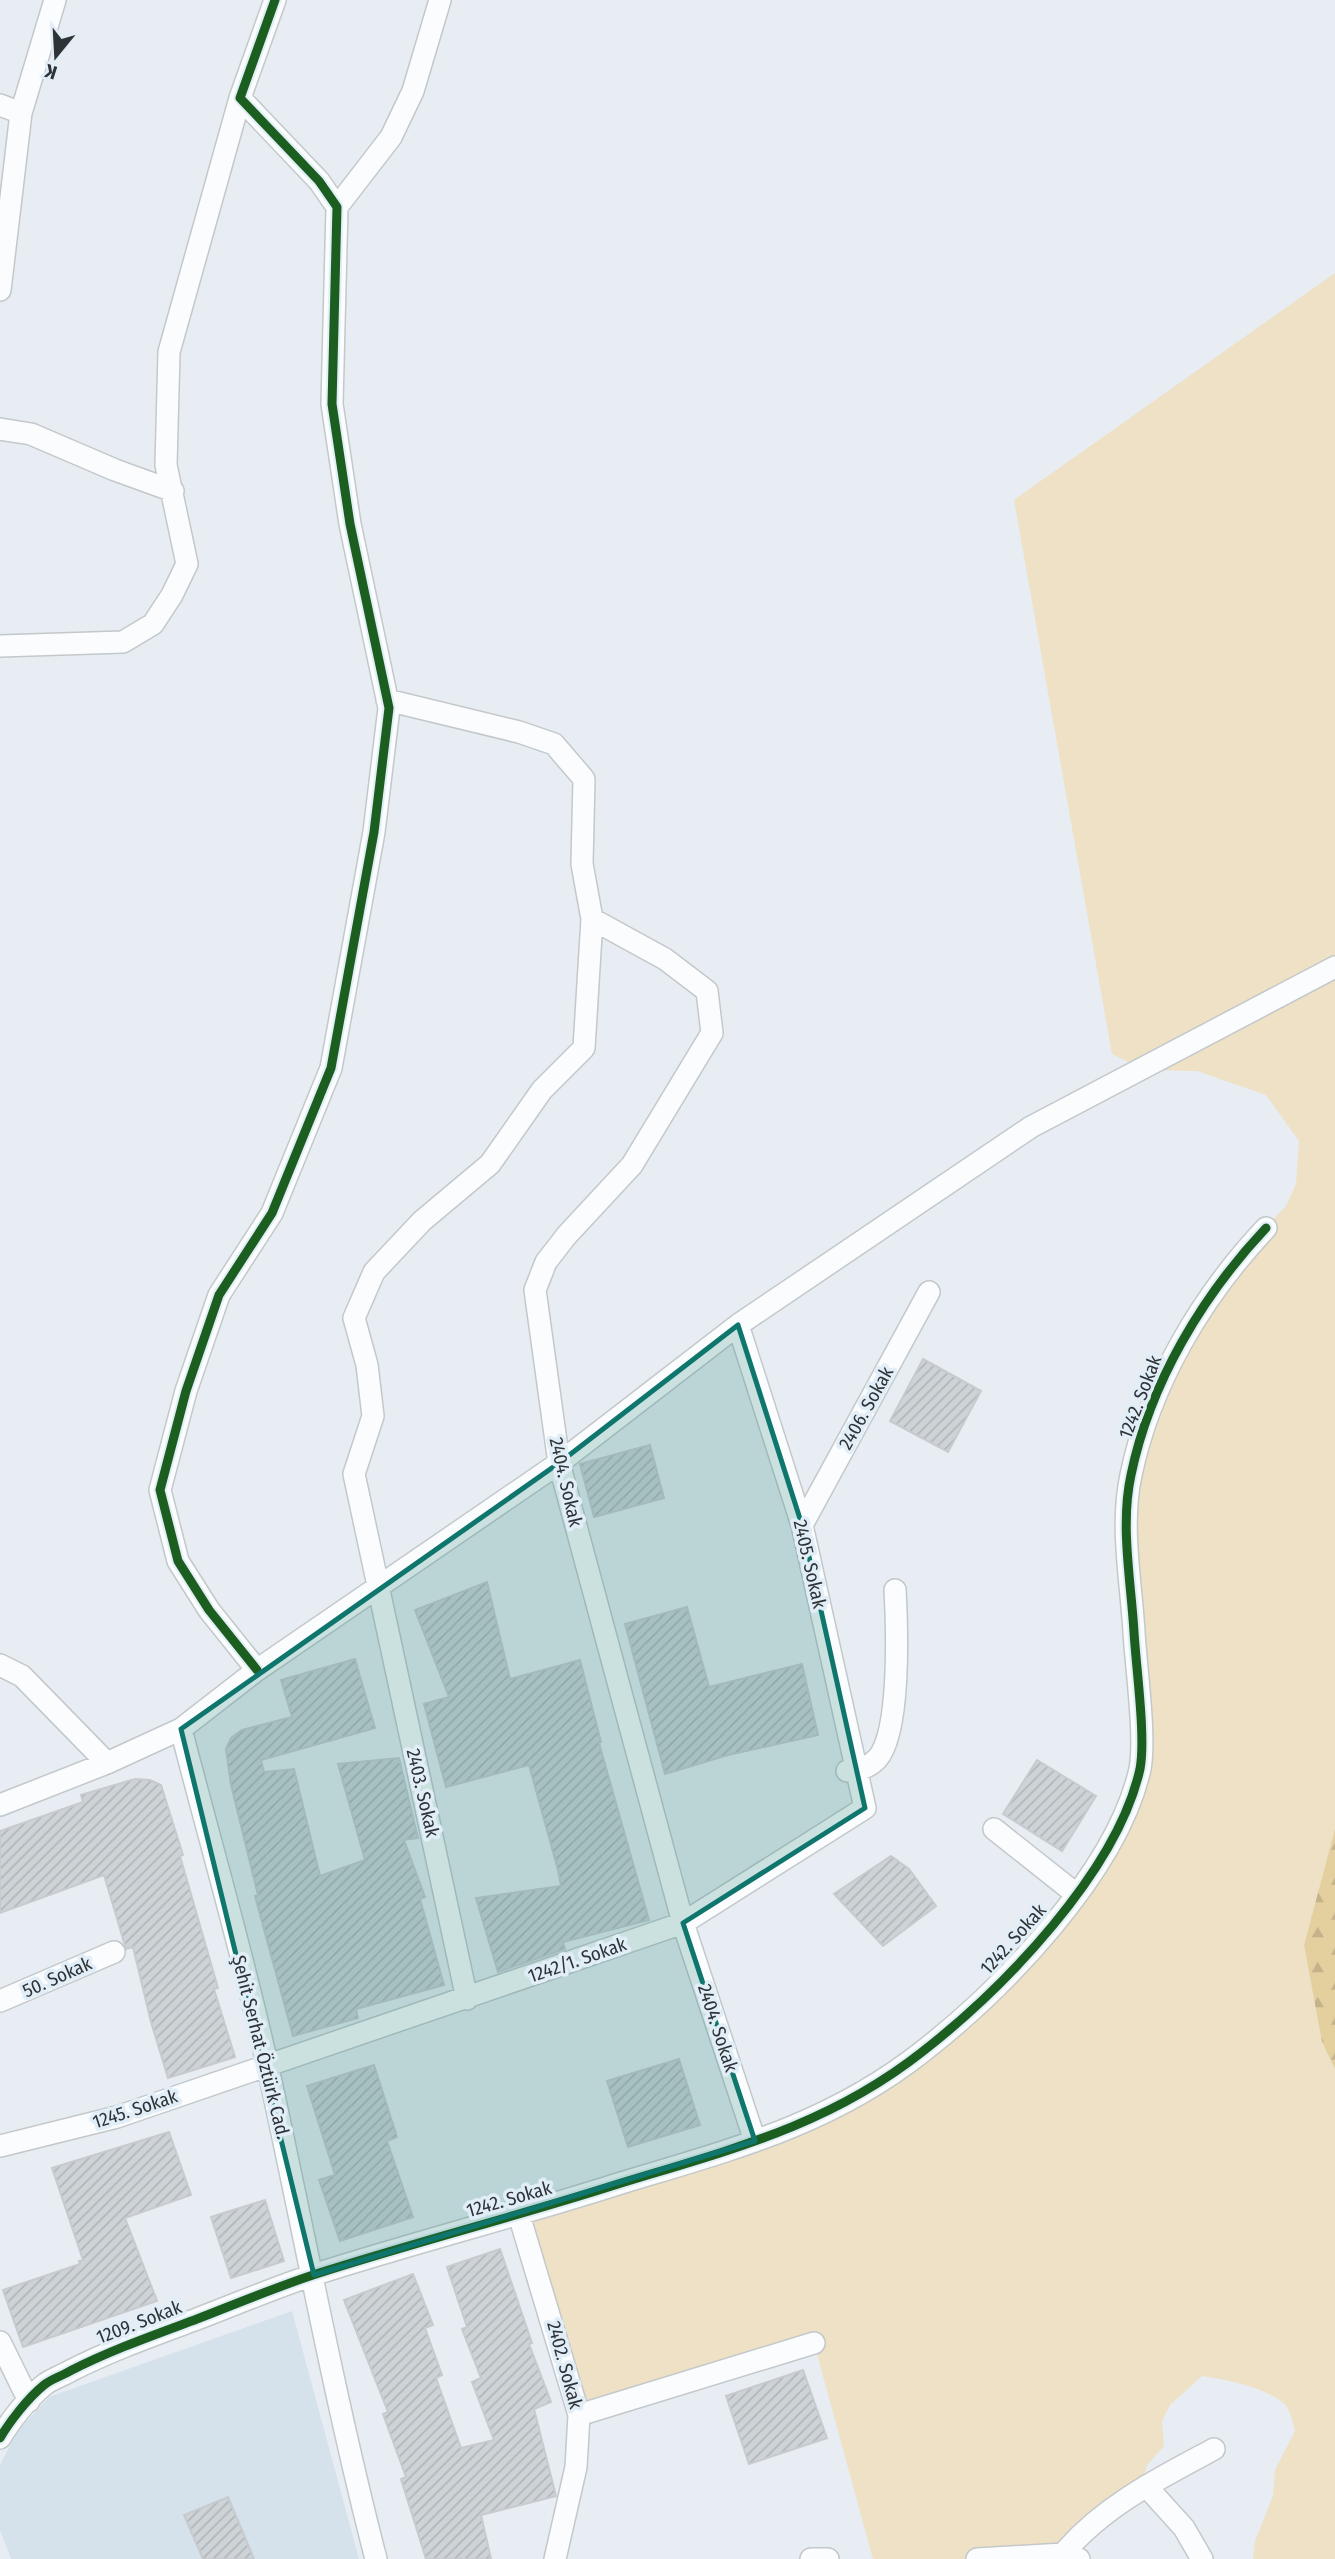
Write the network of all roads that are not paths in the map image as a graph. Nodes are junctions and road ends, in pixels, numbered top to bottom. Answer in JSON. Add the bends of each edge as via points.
{"nodes":[{"id":1,"x":55,"y":0,"type":"edge"},
{"id":2,"x":275,"y":0,"type":"edge"},
{"id":3,"x":440,"y":0,"type":"edge"},
{"id":4,"x":240,"y":99,"type":"junction"},
{"id":5,"x":0,"y":105,"type":"edge"},
{"id":6,"x":21,"y":113,"type":"junction"},
{"id":7,"x":337,"y":207,"type":"junction"},
{"id":8,"x":0,"y":290,"type":"edge"},
{"id":9,"x":0,"y":429,"type":"edge"},
{"id":10,"x":173,"y":491,"type":"junction"},
{"id":11,"x":0,"y":646,"type":"edge"},
{"id":12,"x":387,"y":700,"type":"junction"},
{"id":13,"x":592,"y":919,"type":"junction"},
{"id":14,"x":1335,"y":967,"type":"edge"},
{"id":15,"x":1266,"y":1228,"type":"dead end"},
{"id":16,"x":929,"y":1292,"type":"dead end"},
{"id":17,"x":738,"y":1325,"type":"junction"},
{"id":18,"x":559,"y":1463,"type":"junction"},
{"id":19,"x":802,"y":1525,"type":"junction"},
{"id":20,"x":377,"y":1587,"type":"junction"},
{"id":21,"x":895,"y":1590,"type":"dead end"},
{"id":22,"x":0,"y":1665,"type":"edge"},
{"id":23,"x":257,"y":1670,"type":"junction"},
{"id":24,"x":181,"y":1729,"type":"junction"},
{"id":25,"x":107,"y":1762,"type":"junction"},
{"id":26,"x":848,"y":1771,"type":"dead end"},
{"id":27,"x":0,"y":1805,"type":"edge"},
{"id":28,"x":865,"y":1808,"type":"joint"},
{"id":29,"x":994,"y":1829,"type":"dead end"},
{"id":30,"x":1076,"y":1894,"type":"junction"},
{"id":31,"x":683,"y":1923,"type":"junction"},
{"id":32,"x":114,"y":1952,"type":"dead end"},
{"id":33,"x":467,"y":1998,"type":"junction"},
{"id":34,"x":0,"y":2001,"type":"edge"},
{"id":35,"x":267,"y":2063,"type":"junction"},
{"id":36,"x":755,"y":2141,"type":"junction"},
{"id":37,"x":0,"y":2146,"type":"edge"},
{"id":38,"x":519,"y":2215,"type":"junction"},
{"id":39,"x":314,"y":2275,"type":"junction"},
{"id":40,"x":814,"y":2343,"type":"dead end"},
{"id":41,"x":0,"y":2344,"type":"edge"},
{"id":42,"x":29,"y":2401,"type":"junction"},
{"id":43,"x":579,"y":2415,"type":"junction"},
{"id":44,"x":0,"y":2438,"type":"edge"},
{"id":45,"x":1214,"y":2449,"type":"dead end"},
{"id":46,"x":1146,"y":2486,"type":"junction"},
{"id":47,"x":1071,"y":2557,"type":"edge"},
{"id":48,"x":376,"y":2559,"type":"edge"},
{"id":49,"x":555,"y":2559,"type":"edge"},
{"id":50,"x":811,"y":2559,"type":"edge"},
{"id":51,"x":828,"y":2559,"type":"edge"},
{"id":52,"x":977,"y":2559,"type":"edge"},
{"id":53,"x":1202,"y":2559,"type":"edge"}],
"edges":[{"from":1,"to":6,"type":"street"},
{"from":2,"to":4,"type":"street"},
{"from":3,"to":7,"type":"street","via":[[413,91],[391,137]]},
{"from":4,"to":7,"type":"street","via":[[319,181]]},
{"from":4,"to":10,"type":"street","via":[[169,352],[166,465]]},
{"from":5,"to":6,"type":"street"},
{"from":6,"to":8,"type":"street"},
{"from":7,"to":12,"type":"street","via":[[332,404]]},
{"from":9,"to":10,"type":"street","via":[[31,434]]},
{"from":10,"to":11,"type":"street","via":[[187,564],[153,624],[123,642]]},
{"from":12,"to":13,"type":"street","name":"2403. Sokak","via":[[554,744],[584,779],[582,864]]},
{"from":12,"to":23,"type":"street","via":[[374,832],[331,1068],[272,1213],[219,1295],[186,1391],[160,1490],[178,1561],[209,1610]]},
{"from":13,"to":18,"type":"street","name":"2404. Sokak","via":[[665,959],[707,991],[712,1033],[632,1165],[546,1262],[535,1290]]},
{"from":13,"to":20,"type":"street","name":"2403. Sokak","via":[[584,1048],[542,1090],[490,1164],[422,1221],[373,1272],[354,1318],[367,1365],[373,1416],[354,1474]]},
{"from":14,"to":17,"type":"street","via":[[1031,1127]]},
{"from":15,"to":30,"type":"street","name":"1242. Sokak","via":[[1211,1293],[1174,1357],[1152,1406],[1130,1476],[1127,1520],[1141,1763],[1107,1851]]},
{"from":16,"to":19,"type":"street","name":"2406. Sokak"},
{"from":17,"to":18,"type":"street"},
{"from":17,"to":19,"type":"street","name":"2405. Sokak"},
{"from":18,"to":20,"type":"street"},
{"from":18,"to":31,"type":"street","name":"2404. Sokak"},
{"from":19,"to":28,"type":"street","name":"2405. Sokak"},
{"from":20,"to":23,"type":"street"},
{"from":20,"to":33,"type":"street","name":"2403. Sokak"},
{"from":21,"to":26,"type":"street","via":[[897,1650],[889,1734],[876,1760]]},
{"from":22,"to":25,"type":"street","via":[[22,1676]]},
{"from":23,"to":24,"type":"street"},
{"from":24,"to":25,"type":"street"},
{"from":24,"to":35,"type":"street","name":"Şehit Serhat Öztürk Cad."},
{"from":25,"to":27,"type":"street"},
{"from":28,"to":31,"type":"street","name":"1242/1. Sokak"},
{"from":29,"to":30,"type":"street"},
{"from":30,"to":36,"type":"street","name":"1242. Sokak","via":[[1020,1961],[920,2054],[859,2097]]},
{"from":31,"to":33,"type":"street","name":"1242/1. Sokak"},
{"from":31,"to":36,"type":"street","name":"2404. Sokak"},
{"from":32,"to":34,"type":"street","name":"50. Sokak"},
{"from":33,"to":35,"type":"street","name":"1242/1. Sokak"},
{"from":35,"to":37,"type":"street","name":"1245. Sokak","via":[[117,2117]]},
{"from":35,"to":39,"type":"street","name":"Şehit Serhat Öztürk Cad."},
{"from":36,"to":38,"type":"street","name":"1242. Sokak"},
{"from":38,"to":39,"type":"street","name":"1242. Sokak"},
{"from":38,"to":43,"type":"street","name":"2402. Sokak"},
{"from":39,"to":42,"type":"street","name":"1209. Sokak","via":[[103,2354],[44,2385]]},
{"from":39,"to":48,"type":"street","name":"Şehit Serhat Öztürk Cad.","via":[[342,2430]]},
{"from":40,"to":43,"type":"street"},
{"from":41,"to":42,"type":"street"},
{"from":42,"to":44,"type":"street","name":"1209. Sokak"},
{"from":43,"to":49,"type":"street","name":"2402. Sokak","via":[[576,2467]]},
{"from":45,"to":46,"type":"street"},
{"from":46,"to":47,"type":"street","via":[[1088,2528]]},
{"from":46,"to":53,"type":"street","via":[[1184,2528]]},
{"from":47,"to":52,"type":"street"},
{"from":50,"to":51,"type":"street"}]}
